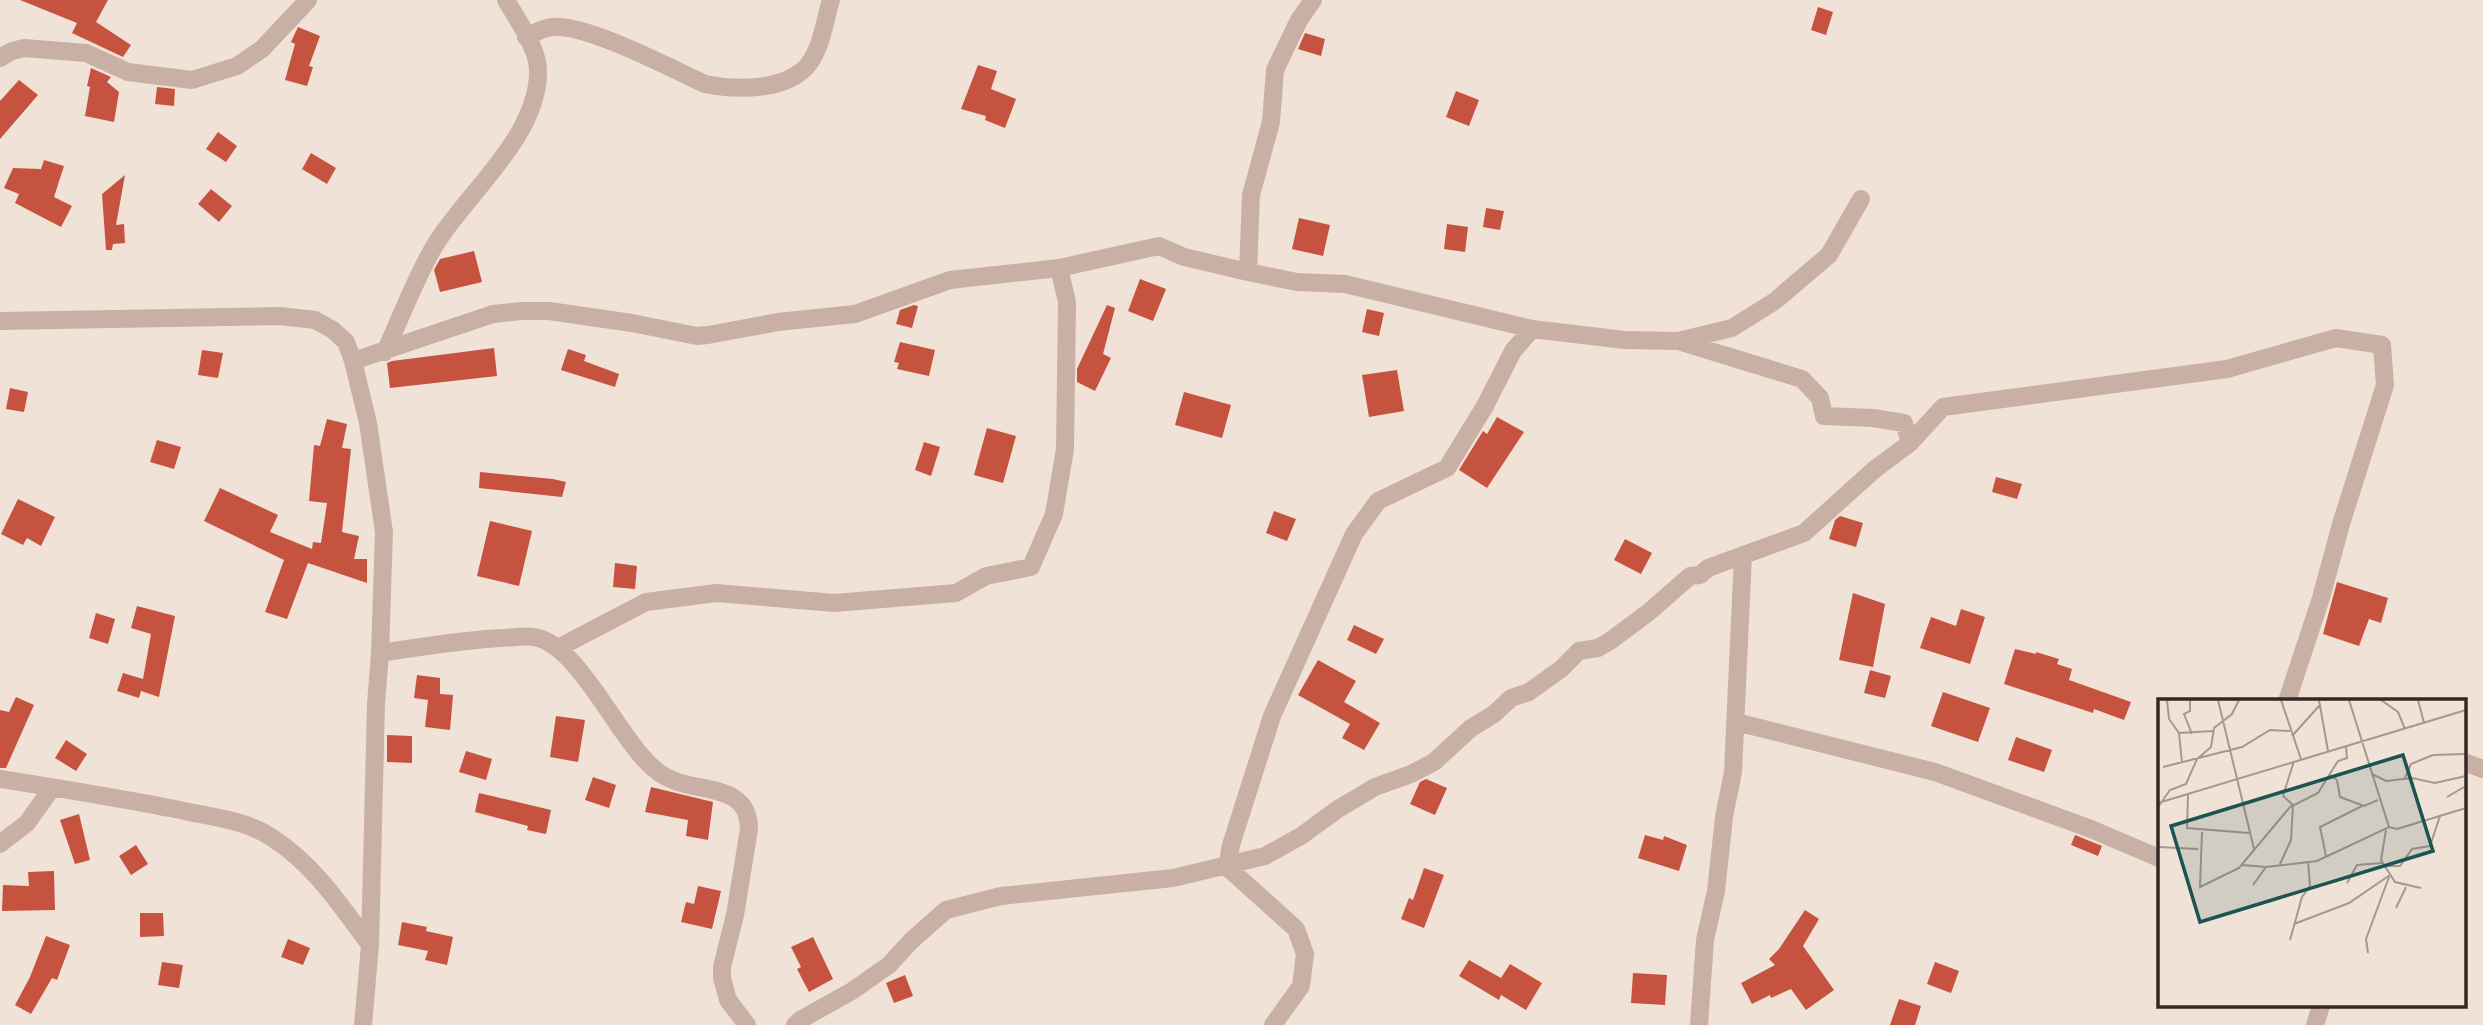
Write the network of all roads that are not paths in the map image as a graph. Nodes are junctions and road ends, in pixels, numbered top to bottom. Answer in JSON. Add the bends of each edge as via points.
{"nodes":[{"id":1,"x":308,"y":0,"type":"edge"},
{"id":2,"x":506,"y":0,"type":"edge"},
{"id":3,"x":831,"y":0,"type":"edge"},
{"id":4,"x":1313,"y":0,"type":"edge"},
{"id":5,"x":526,"y":37,"type":"junction"},
{"id":6,"x":0,"y":58,"type":"edge"},
{"id":7,"x":1861,"y":199,"type":"dead end"},
{"id":8,"x":1059,"y":268,"type":"junction"},
{"id":9,"x":1248,"y":272,"type":"junction"},
{"id":10,"x":0,"y":321,"type":"edge"},
{"id":11,"x":1532,"y":329,"type":"junction"},
{"id":12,"x":1678,"y":341,"type":"junction"},
{"id":13,"x":385,"y":352,"type":"junction"},
{"id":14,"x":353,"y":361,"type":"junction"},
{"id":15,"x":1910,"y":443,"type":"junction"},
{"id":16,"x":1743,"y":555,"type":"junction"},
{"id":17,"x":558,"y":648,"type":"junction"},
{"id":18,"x":380,"y":653,"type":"junction"},
{"id":19,"x":2288,"y":699,"type":"edge"},
{"id":20,"x":1737,"y":722,"type":"junction"},
{"id":21,"x":2466,"y":763,"type":"edge"},
{"id":22,"x":2483,"y":769,"type":"edge"},
{"id":23,"x":0,"y":779,"type":"edge"},
{"id":24,"x":52,"y":788,"type":"junction"},
{"id":25,"x":0,"y":844,"type":"edge"},
{"id":26,"x":2158,"y":858,"type":"edge"},
{"id":27,"x":1227,"y":867,"type":"junction"},
{"id":28,"x":370,"y":945,"type":"junction"},
{"id":29,"x":2320,"y":1007,"type":"edge"},
{"id":30,"x":363,"y":1025,"type":"edge"},
{"id":31,"x":747,"y":1025,"type":"edge"},
{"id":32,"x":795,"y":1025,"type":"edge"},
{"id":33,"x":1273,"y":1025,"type":"edge"},
{"id":34,"x":1699,"y":1025,"type":"edge"},
{"id":35,"x":2315,"y":1025,"type":"edge"}],
"edges":[{"from":1,"to":6,"type":"street","via":[[254,55],[237,66],[192,80],[128,72],[86,53],[24,48]]},
{"from":2,"to":5,"type":"street"},
{"from":3,"to":5,"type":"street","via":[[817,46],[802,71],[780,82],[750,87],[705,84],[593,34],[550,27]]},
{"from":4,"to":9,"type":"street","via":[[1275,70],[1271,122],[1251,195]]},
{"from":5,"to":13,"type":"street","via":[[538,61],[538,75],[517,138],[436,244]]},
{"from":7,"to":12,"type":"street","via":[[1829,255],[1775,301],[1732,328]]},
{"from":8,"to":9,"type":"street","via":[[1159,246],[1184,257]]},
{"from":8,"to":13,"type":"street","via":[[950,281],[855,314],[697,336],[549,311],[493,314]]},
{"from":8,"to":17,"type":"street","via":[[1067,302],[1065,449],[1054,514],[1031,567],[986,576],[956,593],[834,603],[716,593],[646,602]]},
{"from":9,"to":11,"type":"street","via":[[1297,282],[1345,284]]},
{"from":10,"to":14,"type":"street","via":[[280,316],[315,320],[333,330],[346,342]]},
{"from":11,"to":12,"type":"street","via":[[1625,341]]},
{"from":11,"to":27,"type":"street","via":[[1513,351],[1447,468],[1378,501],[1354,534],[1272,716]]},
{"from":12,"to":15,"type":"street","via":[[1802,379],[1820,398],[1824,416],[1904,423]]},
{"from":13,"to":14,"type":"street"},
{"from":14,"to":18,"type":"street","via":[[368,423],[384,532]]},
{"from":15,"to":16,"type":"street","via":[[1804,533]]},
{"from":15,"to":19,"type":"street","via":[[1943,407],[2227,369],[2336,338],[2382,345],[2385,384]]},
{"from":16,"to":20,"type":"street"},
{"from":16,"to":27,"type":"street","via":[[1690,576],[1609,641],[1580,652],[1529,692],[1511,698],[1434,762],[1375,787],[1265,856]]},
{"from":17,"to":18,"type":"street","via":[[535,637],[463,640]]},
{"from":17,"to":31,"type":"street","via":[[657,772],[676,782],[733,797],[744,806],[749,829],[722,978],[728,1000]]},
{"from":18,"to":28,"type":"street"},
{"from":20,"to":26,"type":"street","via":[[1935,772]]},
{"from":20,"to":34,"type":"street","via":[[1716,891],[1705,940]]},
{"from":21,"to":22,"type":"street"},
{"from":23,"to":24,"type":"street"},
{"from":24,"to":25,"type":"street","via":[[27,823]]},
{"from":24,"to":28,"type":"street","via":[[244,822],[295,853],[326,884]]},
{"from":27,"to":32,"type":"street","via":[[1173,878],[1001,896],[946,910],[889,965]]},
{"from":27,"to":33,"type":"street","via":[[1296,929],[1305,954],[1301,986]]},
{"from":28,"to":30,"type":"street"},
{"from":29,"to":35,"type":"street"}]}
